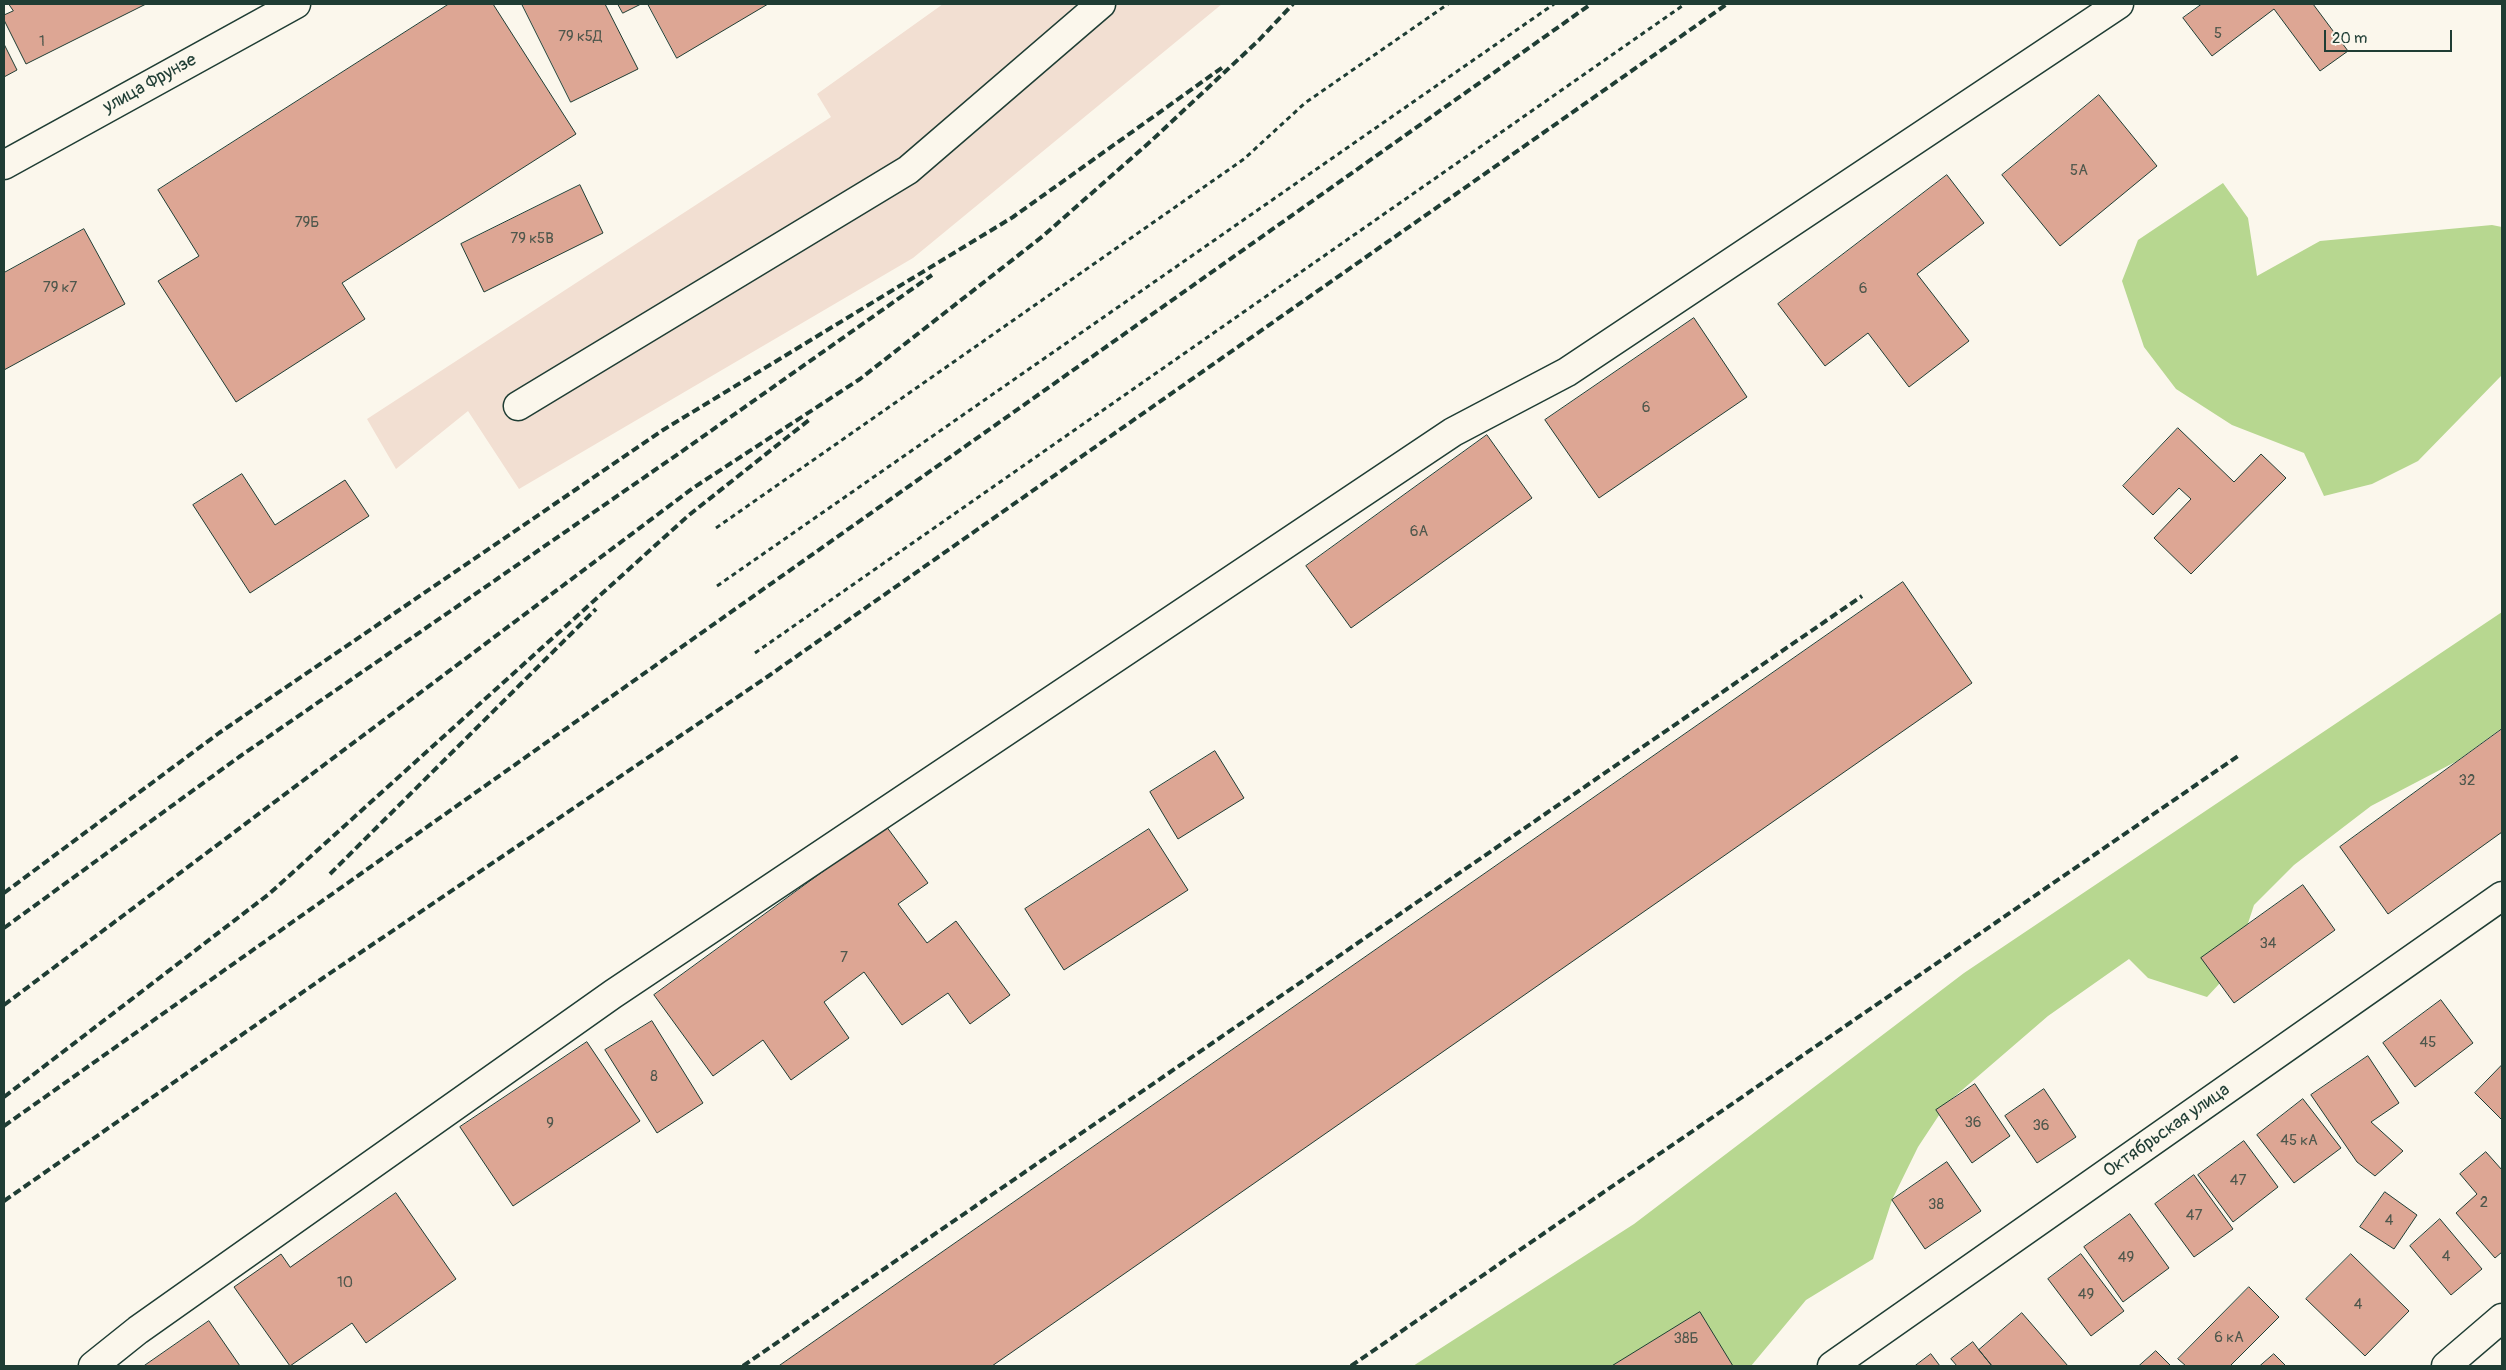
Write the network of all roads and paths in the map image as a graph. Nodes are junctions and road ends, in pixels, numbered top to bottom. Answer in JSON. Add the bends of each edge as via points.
{"nodes":[{"id":1,"x":296,"y":4,"type":"edge"},
{"id":2,"x":1101,"y":4,"type":"edge"},
{"id":3,"x":1448,"y":4,"type":"edge"},
{"id":4,"x":1554,"y":4,"type":"edge"},
{"id":5,"x":1685,"y":4,"type":"edge"},
{"id":6,"x":2119,"y":4,"type":"edge"},
{"id":7,"x":262,"y":12,"type":"edge"},
{"id":8,"x":4,"y":165,"type":"edge"},
{"id":9,"x":518,"y":406,"type":"dead end"},
{"id":10,"x":716,"y":528,"type":"dead end"},
{"id":11,"x":716,"y":586,"type":"dead end"},
{"id":12,"x":755,"y":652,"type":"dead end"},
{"id":13,"x":2502,"y":896,"type":"edge"},
{"id":14,"x":2502,"y":1318,"type":"edge"},
{"id":15,"x":93,"y":1366,"type":"edge"},
{"id":16,"x":1832,"y":1366,"type":"edge"},
{"id":17,"x":2446,"y":1366,"type":"edge"}],
"edges":[{"from":1,"to":7,"type":"street","name":"улица Фрунзе"},
{"from":2,"to":9,"type":"street","via":[[908,170]]},
{"from":3,"to":10,"type":"path","via":[[1305,104],[1244,159]]},
{"from":4,"to":11,"type":"path"},
{"from":5,"to":12,"type":"path"},
{"from":6,"to":15,"type":"street","via":[[1567,372],[1453,432],[613,994],[146,1325]]},
{"from":7,"to":8,"type":"street","name":"улица Фрунзе"},
{"from":13,"to":16,"type":"street","name":"Октябрьская улица"},
{"from":14,"to":17,"type":"street"}]}
